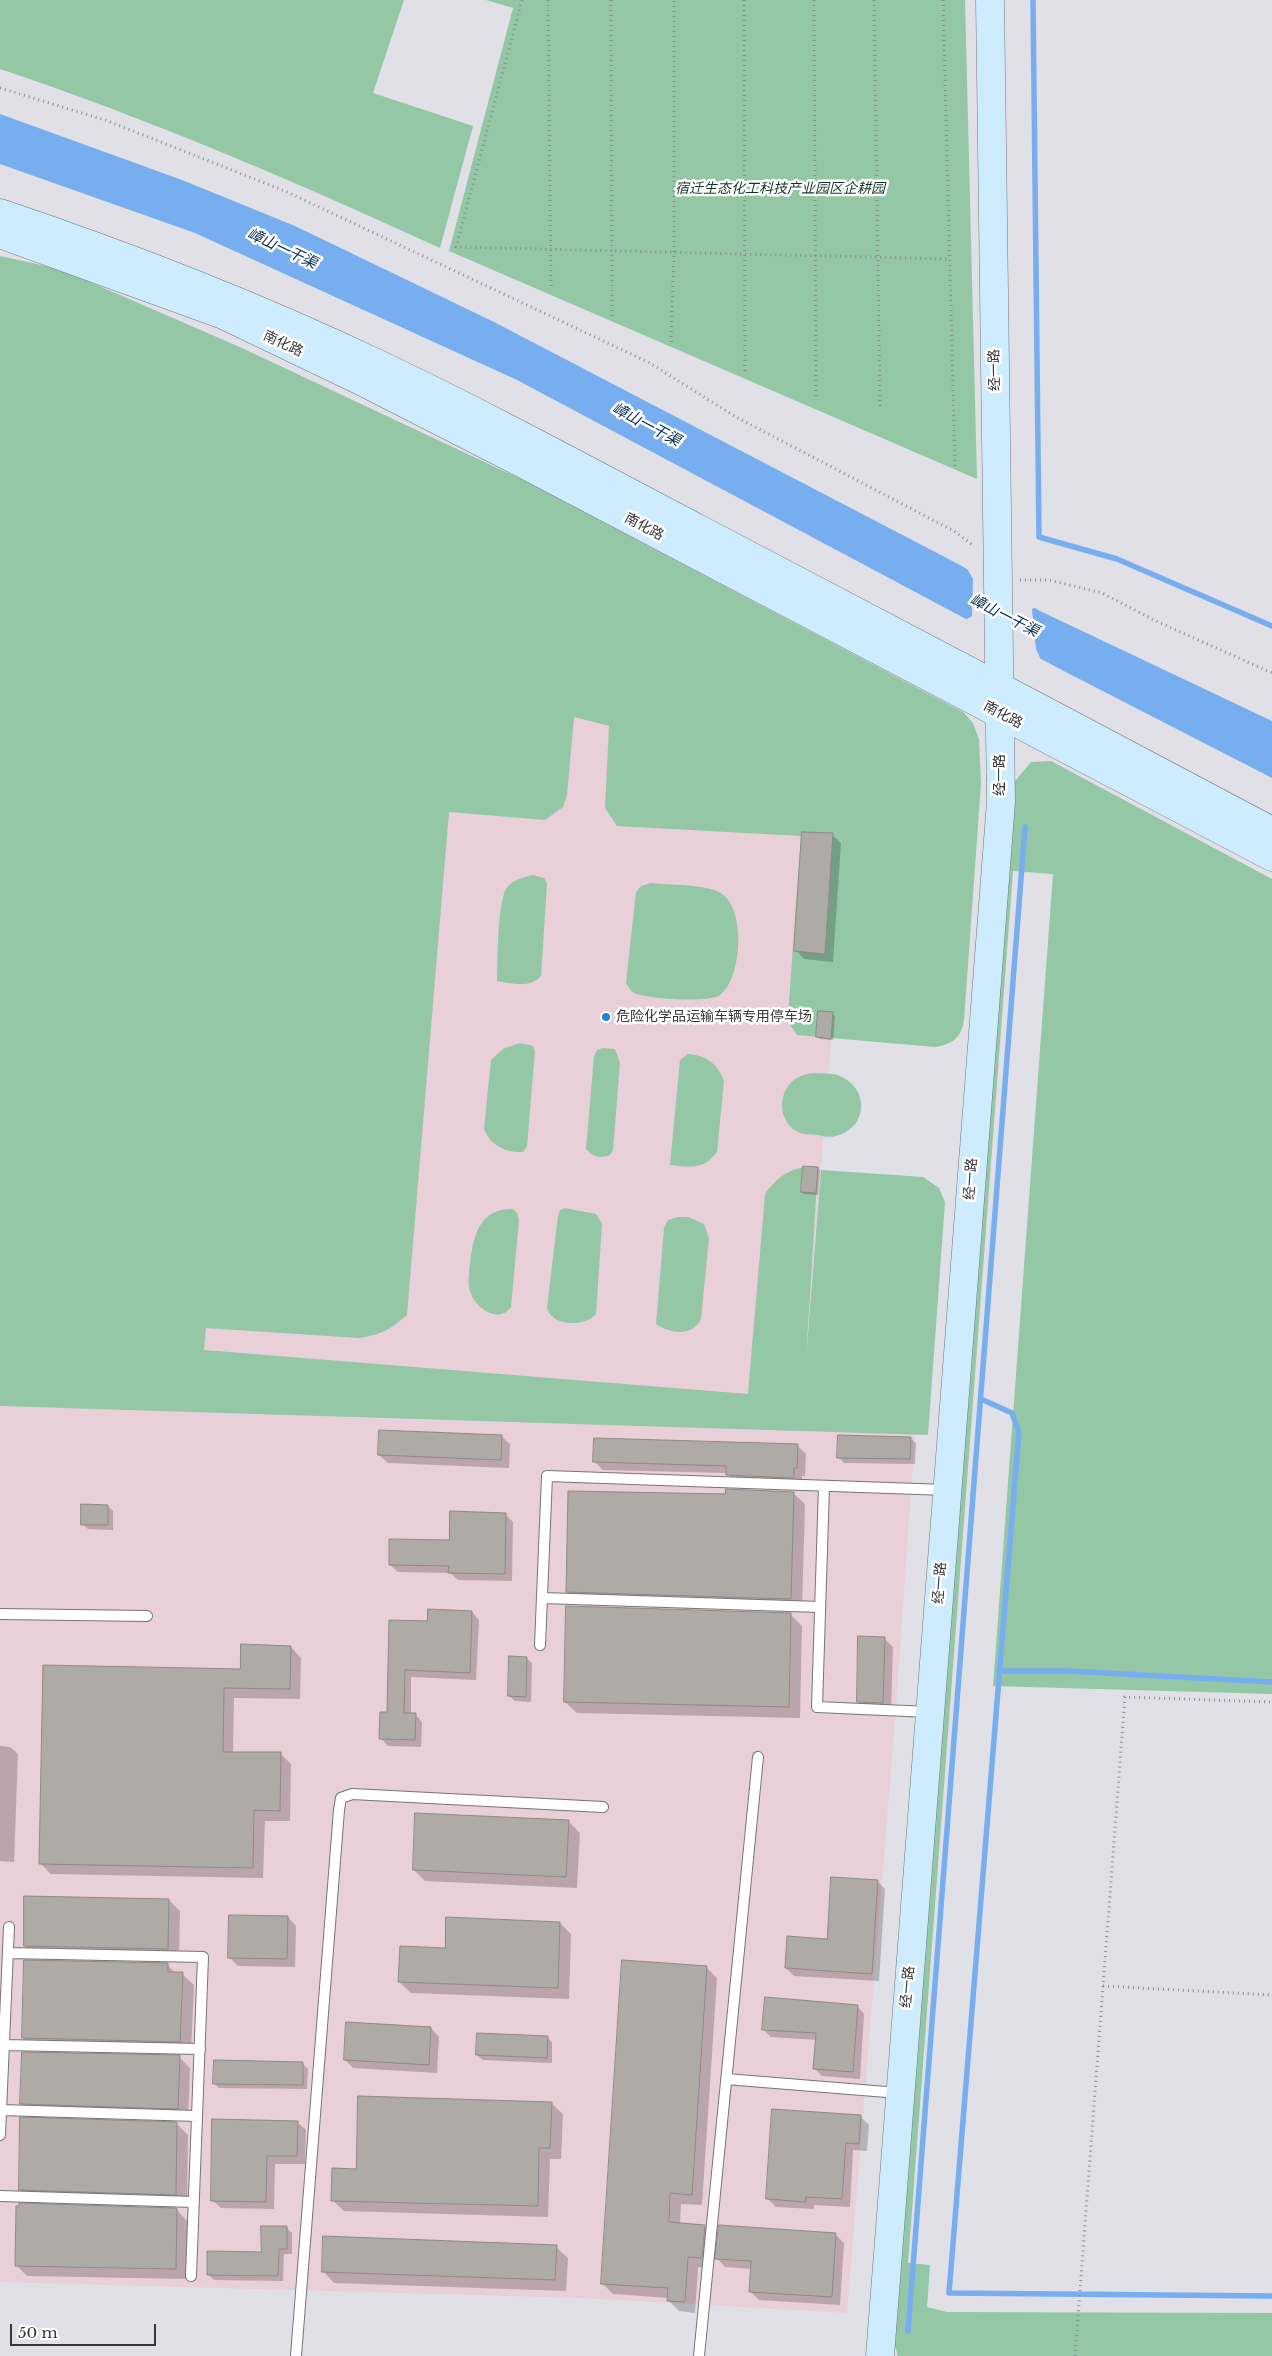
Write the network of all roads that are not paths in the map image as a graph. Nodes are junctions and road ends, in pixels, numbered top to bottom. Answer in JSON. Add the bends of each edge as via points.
{"nodes":[{"id":1,"x":990,"y":0,"type":"edge"},
{"id":2,"x":0,"y":213,"type":"edge"},
{"id":3,"x":0,"y":234,"type":"edge"},
{"id":4,"x":1000,"y":701,"type":"junction"},
{"id":5,"x":1272,"y":831,"type":"edge"},
{"id":6,"x":1272,"y":857,"type":"edge"},
{"id":7,"x":824,"y":1486,"type":"junction"},
{"id":8,"x":947,"y":1490,"type":"junction"},
{"id":9,"x":542,"y":1598,"type":"junction"},
{"id":10,"x":820,"y":1606,"type":"junction"},
{"id":11,"x":0,"y":1614,"type":"edge"},
{"id":12,"x":146,"y":1616,"type":"dead end"},
{"id":13,"x":540,"y":1645,"type":"dead end"},
{"id":14,"x":930,"y":1712,"type":"junction"},
{"id":15,"x":758,"y":1757,"type":"dead end"},
{"id":16,"x":603,"y":1807,"type":"dead end"},
{"id":17,"x":9,"y":1927,"type":"dead end"},
{"id":18,"x":8,"y":1953,"type":"junction"},
{"id":19,"x":3,"y":1986,"type":"edge"},
{"id":20,"x":4,"y":2045,"type":"junction"},
{"id":21,"x":200,"y":2049,"type":"junction"},
{"id":22,"x":726,"y":2079,"type":"junction"},
{"id":23,"x":1,"y":2080,"type":"edge"},
{"id":24,"x":900,"y":2093,"type":"junction"},
{"id":25,"x":1,"y":2110,"type":"edge"},
{"id":26,"x":197,"y":2116,"type":"junction"},
{"id":27,"x":0,"y":2135,"type":"edge"},
{"id":28,"x":0,"y":2196,"type":"edge"},
{"id":29,"x":194,"y":2202,"type":"junction"},
{"id":30,"x":191,"y":2276,"type":"dead end"},
{"id":31,"x":296,"y":2356,"type":"edge"},
{"id":32,"x":699,"y":2356,"type":"edge"},
{"id":33,"x":880,"y":2356,"type":"edge"}],
"edges":[{"from":1,"to":4,"type":"main road","name":"经一路"},
{"from":2,"to":4,"type":"main road","name":"南化路","via":[[226,296],[376,363],[524,438]]},
{"from":3,"to":4,"type":"main road","name":"南化路","via":[[221,314]]},
{"from":4,"to":5,"type":"main road","name":"南化路"},
{"from":4,"to":6,"type":"main road","name":"南化路"},
{"from":4,"to":8,"type":"main road","name":"经一路","via":[[1001,802]]},
{"from":7,"to":8,"type":"lane"},
{"from":7,"to":9,"type":"lane","via":[[547,1476]]},
{"from":7,"to":10,"type":"lane"},
{"from":8,"to":14,"type":"main road","name":"经一路"},
{"from":9,"to":10,"type":"lane"},
{"from":9,"to":13,"type":"lane"},
{"from":10,"to":14,"type":"lane","via":[[817,1707]]},
{"from":11,"to":12,"type":"lane"},
{"from":14,"to":24,"type":"main road","name":"经一路"},
{"from":15,"to":22,"type":"lane"},
{"from":16,"to":31,"type":"lane","via":[[352,1794],[342,1798]]},
{"from":17,"to":18,"type":"lane"},
{"from":18,"to":19,"type":"lane"},
{"from":18,"to":21,"type":"lane","via":[[203,1958]]},
{"from":19,"to":20,"type":"lane"},
{"from":20,"to":21,"type":"lane"},
{"from":20,"to":23,"type":"lane"},
{"from":21,"to":26,"type":"lane"},
{"from":22,"to":24,"type":"lane"},
{"from":22,"to":32,"type":"lane"},
{"from":23,"to":25,"type":"lane"},
{"from":24,"to":33,"type":"main road","name":"经一路"},
{"from":25,"to":26,"type":"lane"},
{"from":25,"to":27,"type":"lane"},
{"from":26,"to":29,"type":"lane"},
{"from":28,"to":29,"type":"lane"},
{"from":29,"to":30,"type":"lane"}]}
